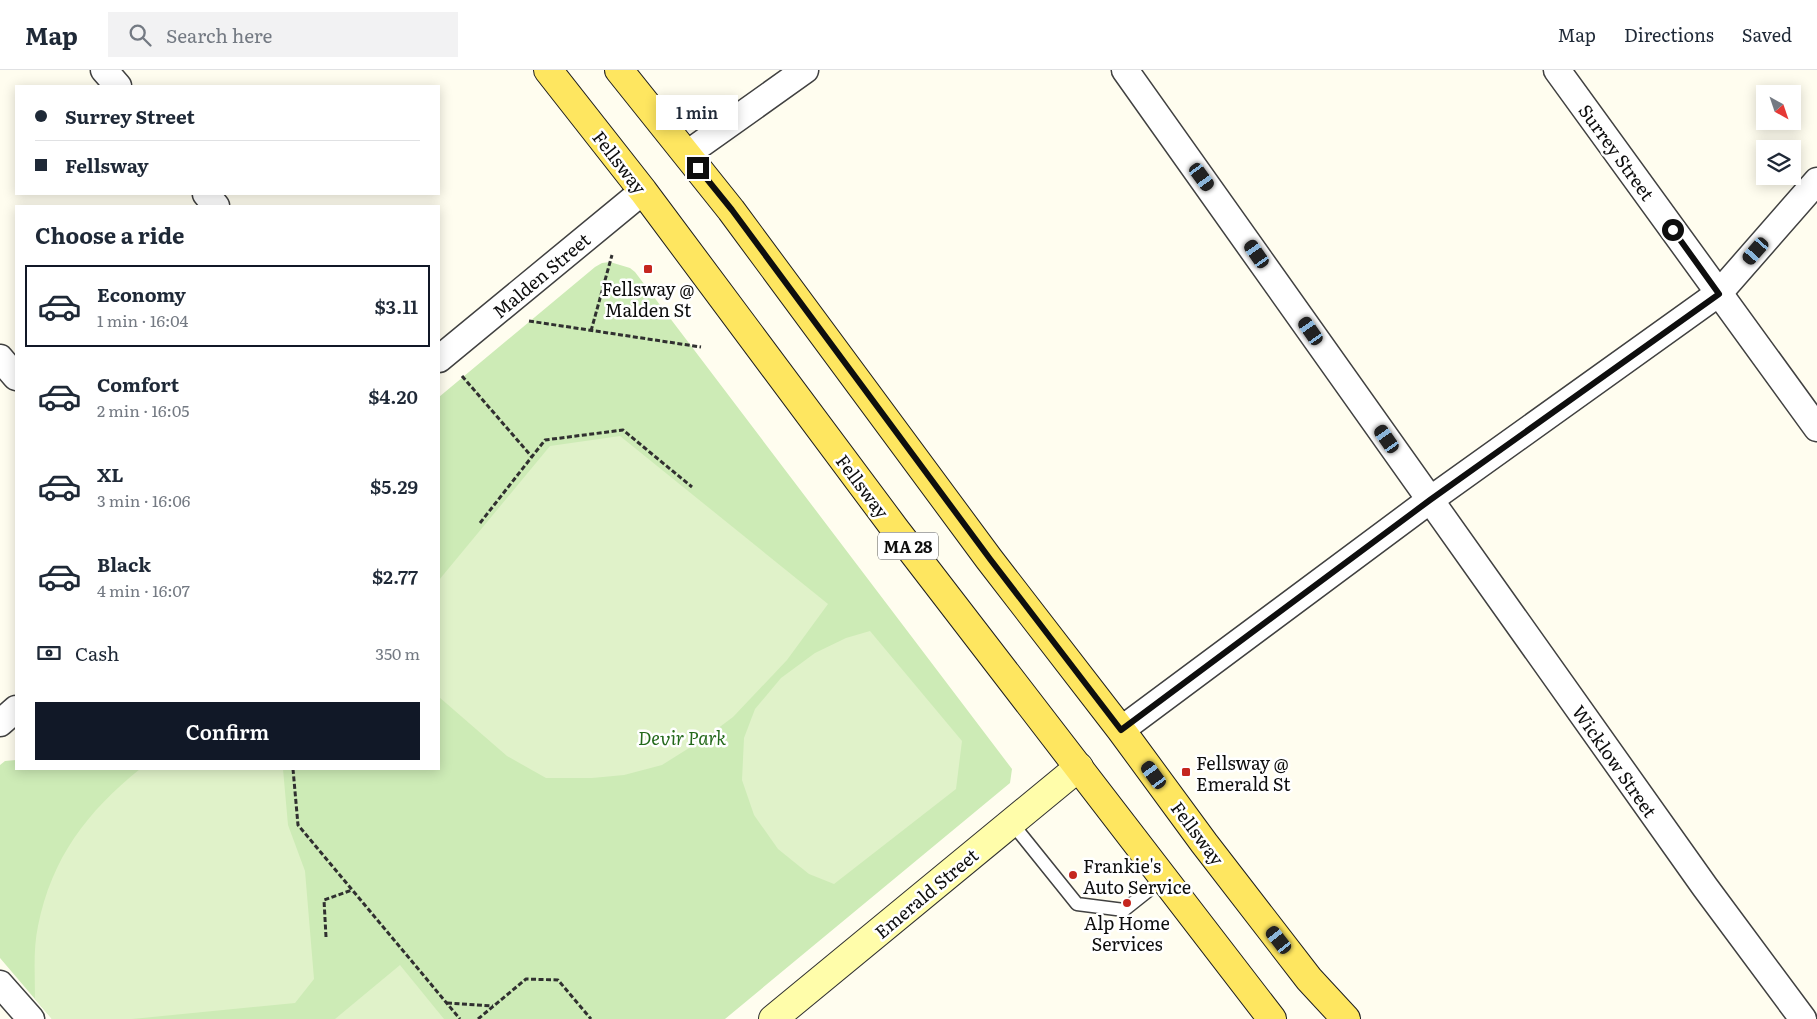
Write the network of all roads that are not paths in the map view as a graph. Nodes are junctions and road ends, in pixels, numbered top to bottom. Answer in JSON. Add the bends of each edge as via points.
{"nodes":[{"id":1,"x":104,"y":70,"type":"edge"},
{"id":2,"x":548,"y":70,"type":"edge"},
{"id":3,"x":620,"y":70,"type":"edge"},
{"id":4,"x":805,"y":70,"type":"edge"},
{"id":5,"x":1125,"y":70,"type":"edge"},
{"id":6,"x":1557,"y":70,"type":"edge"},
{"id":7,"x":117,"y":85,"type":"edge"},
{"id":8,"x":687,"y":154,"type":"junction"},
{"id":9,"x":1817,"y":181,"type":"edge"},
{"id":10,"x":643,"y":191,"type":"junction"},
{"id":11,"x":207,"y":195,"type":"edge"},
{"id":12,"x":215,"y":205,"type":"edge"},
{"id":13,"x":1719,"y":294,"type":"junction"},
{"id":14,"x":0,"y":358,"type":"edge"},
{"id":15,"x":440,"y":358,"type":"edge"},
{"id":16,"x":15,"y":376,"type":"edge"},
{"id":17,"x":1817,"y":428,"type":"edge"},
{"id":18,"x":1430,"y":500,"type":"junction"},
{"id":19,"x":15,"y":710,"type":"edge"},
{"id":20,"x":0,"y":723,"type":"edge"},
{"id":21,"x":1121,"y":730,"type":"junction"},
{"id":22,"x":1079,"y":767,"type":"junction"},
{"id":23,"x":1012,"y":822,"type":"junction"},
{"id":24,"x":1163,"y":879,"type":"junction"},
{"id":25,"x":0,"y":984,"type":"edge"},
{"id":26,"x":28,"y":1018,"type":"edge"},
{"id":27,"x":774,"y":1019,"type":"edge"},
{"id":28,"x":1272,"y":1019,"type":"edge"},
{"id":29,"x":1346,"y":1019,"type":"edge"},
{"id":30,"x":1803,"y":1019,"type":"edge"}],
"edges":[{"from":1,"to":7,"type":"street"},
{"from":2,"to":10,"type":"main road","name":"Fellsway","number":"MA 28"},
{"from":3,"to":8,"type":"main road","name":"Fellsway","number":"MA 28"},
{"from":4,"to":8,"type":"street"},
{"from":5,"to":18,"type":"street","name":"Wicklow Street"},
{"from":6,"to":13,"type":"street","name":"Surrey Street"},
{"from":8,"to":21,"type":"main road","name":"Fellsway","number":"MA 28"},
{"from":9,"to":13,"type":"street"},
{"from":10,"to":15,"type":"street","name":"Malden Street"},
{"from":10,"to":22,"type":"main road","name":"Fellsway","number":"MA 28","via":[[895,529]]},
{"from":11,"to":12,"type":"street"},
{"from":13,"to":17,"type":"street","name":"Surrey Street"},
{"from":13,"to":18,"type":"street"},
{"from":14,"to":16,"type":"street"},
{"from":18,"to":21,"type":"street"},
{"from":18,"to":30,"type":"street","name":"Wicklow Street"},
{"from":19,"to":20,"type":"street"},
{"from":21,"to":29,"type":"main road","name":"Fellsway","number":"MA 28","via":[[1309,979]]},
{"from":22,"to":23,"type":"street","name":"Emerald Street"},
{"from":22,"to":24,"type":"main road","name":"Fellsway","number":"MA 28"},
{"from":23,"to":24,"type":"lane","via":[[1077,904],[1124,910]]},
{"from":23,"to":27,"type":"street","name":"Emerald Street"},
{"from":24,"to":28,"type":"main road","name":"Fellsway","number":"MA 28"},
{"from":25,"to":26,"type":"street"}]}
